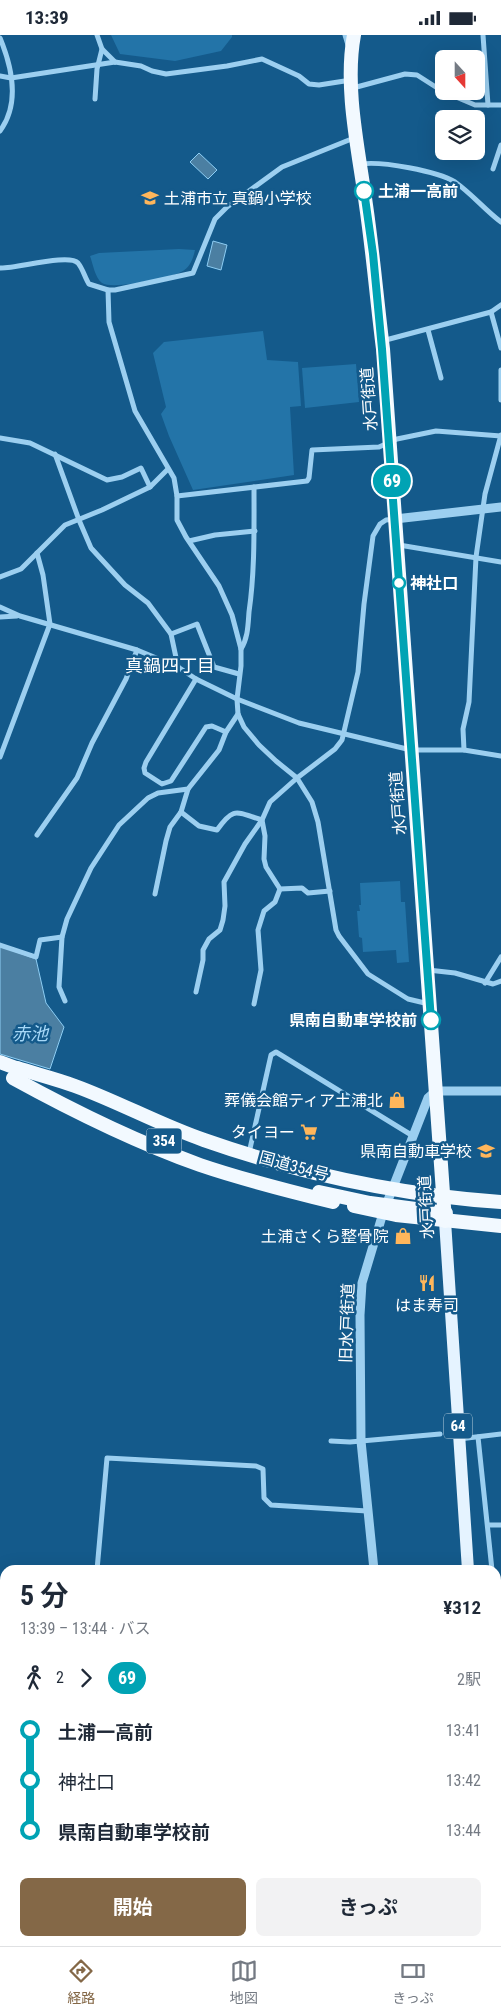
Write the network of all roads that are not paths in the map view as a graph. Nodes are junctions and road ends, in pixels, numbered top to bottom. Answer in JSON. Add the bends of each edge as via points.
{"nodes":[{"id":1,"x":96,"y":35,"type":"edge"},
{"id":2,"x":345,"y":35,"type":"edge"},
{"id":3,"x":354,"y":35,"type":"edge"},
{"id":4,"x":483,"y":35,"type":"edge"},
{"id":5,"x":0,"y":38,"type":"edge"},
{"id":6,"x":102,"y":49,"type":"junction"},
{"id":7,"x":115,"y":62,"type":"junction"},
{"id":8,"x":98,"y":65,"type":"junction"},
{"id":9,"x":352,"y":65,"type":"junction"},
{"id":10,"x":0,"y":76,"type":"edge"},
{"id":11,"x":11,"y":78,"type":"junction"},
{"id":12,"x":352,"y":84,"type":"junction"},
{"id":13,"x":95,"y":99,"type":"dead end"},
{"id":14,"x":488,"y":105,"type":"junction"},
{"id":15,"x":501,"y":105,"type":"edge"},
{"id":16,"x":0,"y":131,"type":"edge"},
{"id":17,"x":357,"y":137,"type":"junction"},
{"id":18,"x":501,"y":145,"type":"edge"},
{"id":19,"x":361,"y":164,"type":"junction"},
{"id":20,"x":493,"y":169,"type":"dead end"},
{"id":21,"x":501,"y":223,"type":"edge"},
{"id":22,"x":0,"y":268,"type":"edge"},
{"id":23,"x":108,"y":290,"type":"junction"},
{"id":24,"x":501,"y":305,"type":"edge"},
{"id":25,"x":491,"y":312,"type":"junction"},
{"id":26,"x":428,"y":330,"type":"junction"},
{"id":27,"x":382,"y":341,"type":"junction"},
{"id":28,"x":501,"y":348,"type":"edge"},
{"id":29,"x":501,"y":369,"type":"edge"},
{"id":30,"x":441,"y":378,"type":"dead end"},
{"id":31,"x":501,"y":400,"type":"edge"},
{"id":32,"x":501,"y":436,"type":"edge"},
{"id":33,"x":0,"y":438,"type":"edge"},
{"id":34,"x":390,"y":443,"type":"junction"},
{"id":35,"x":55,"y":454,"type":"junction"},
{"id":36,"x":168,"y":469,"type":"junction"},
{"id":37,"x":150,"y":487,"type":"junction"},
{"id":38,"x":254,"y":487,"type":"junction"},
{"id":39,"x":177,"y":496,"type":"junction"},
{"id":40,"x":501,"y":507,"type":"edge"},
{"id":41,"x":484,"y":509,"type":"junction"},
{"id":42,"x":395,"y":519,"type":"junction"},
{"id":43,"x":78,"y":520,"type":"junction"},
{"id":44,"x":254,"y":531,"type":"junction"},
{"id":45,"x":189,"y":541,"type":"junction"},
{"id":46,"x":396,"y":545,"type":"junction"},
{"id":47,"x":37,"y":553,"type":"junction"},
{"id":48,"x":476,"y":557,"type":"junction"},
{"id":49,"x":501,"y":562,"type":"edge"},
{"id":50,"x":0,"y":577,"type":"edge"},
{"id":51,"x":0,"y":607,"type":"edge"},
{"id":52,"x":20,"y":616,"type":"junction"},
{"id":53,"x":0,"y":617,"type":"edge"},
{"id":54,"x":50,"y":624,"type":"junction"},
{"id":55,"x":172,"y":634,"type":"junction"},
{"id":56,"x":241,"y":649,"type":"junction"},
{"id":57,"x":137,"y":650,"type":"junction"},
{"id":58,"x":178,"y":667,"type":"junction"},
{"id":59,"x":239,"y":674,"type":"junction"},
{"id":60,"x":196,"y":679,"type":"junction"},
{"id":61,"x":237,"y":699,"type":"junction"},
{"id":62,"x":238,"y":714,"type":"junction"},
{"id":63,"x":226,"y":732,"type":"junction"},
{"id":64,"x":344,"y":733,"type":"junction"},
{"id":65,"x":411,"y":750,"type":"junction"},
{"id":66,"x":464,"y":750,"type":"junction"},
{"id":67,"x":501,"y":756,"type":"edge"},
{"id":68,"x":0,"y":757,"type":"edge"},
{"id":69,"x":297,"y":778,"type":"junction"},
{"id":70,"x":188,"y":789,"type":"junction"},
{"id":71,"x":181,"y":812,"type":"junction"},
{"id":72,"x":262,"y":820,"type":"junction"},
{"id":73,"x":37,"y":835,"type":"dead end"},
{"id":74,"x":280,"y":889,"type":"junction"},
{"id":75,"x":330,"y":891,"type":"junction"},
{"id":76,"x":155,"y":894,"type":"dead end"},
{"id":77,"x":62,"y":937,"type":"junction"},
{"id":78,"x":0,"y":945,"type":"edge"},
{"id":79,"x":501,"y":957,"type":"edge"},
{"id":80,"x":427,"y":970,"type":"junction"},
{"id":81,"x":501,"y":981,"type":"edge"},
{"id":82,"x":485,"y":983,"type":"junction"},
{"id":83,"x":196,"y":992,"type":"dead end"},
{"id":84,"x":64,"y":1001,"type":"dead end"},
{"id":85,"x":254,"y":1004,"type":"dead end"},
{"id":86,"x":430,"y":1004,"type":"junction"},
{"id":87,"x":0,"y":1062,"type":"edge"},
{"id":88,"x":10,"y":1074,"type":"edge"},
{"id":89,"x":436,"y":1091,"type":"junction"},
{"id":90,"x":501,"y":1091,"type":"edge"},
{"id":91,"x":419,"y":1121,"type":"junction"},
{"id":92,"x":438,"y":1130,"type":"junction"},
{"id":93,"x":413,"y":1136,"type":"junction"},
{"id":94,"x":249,"y":1155,"type":"junction"},
{"id":95,"x":392,"y":1190,"type":"junction"},
{"id":96,"x":501,"y":1202,"type":"edge"},
{"id":97,"x":445,"y":1209,"type":"junction"},
{"id":98,"x":501,"y":1209,"type":"edge"},
{"id":99,"x":383,"y":1213,"type":"junction"},
{"id":100,"x":501,"y":1219,"type":"edge"},
{"id":101,"x":501,"y":1226,"type":"edge"},
{"id":102,"x":501,"y":1433,"type":"edge"},
{"id":103,"x":440,"y":1434,"type":"dead end"},
{"id":104,"x":478,"y":1437,"type":"junction"},
{"id":105,"x":459,"y":1439,"type":"junction"},
{"id":106,"x":331,"y":1441,"type":"dead end"},
{"id":107,"x":361,"y":1441,"type":"junction"},
{"id":108,"x":367,"y":1511,"type":"junction"},
{"id":109,"x":488,"y":1525,"type":"junction"},
{"id":110,"x":501,"y":1525,"type":"edge"},
{"id":111,"x":97,"y":1565,"type":"edge"},
{"id":112,"x":373,"y":1565,"type":"edge"},
{"id":113,"x":468,"y":1565,"type":"edge"},
{"id":114,"x":492,"y":1565,"type":"edge"}],
"edges":[{"from":1,"to":6,"type":"street"},
{"from":2,"to":9,"type":"street"},
{"from":3,"to":9,"type":"highway","name":"水戸街道"},
{"from":4,"to":14,"type":"street"},
{"from":5,"to":11,"type":"street","via":[[9,59]]},
{"from":6,"to":7,"type":"street"},
{"from":6,"to":8,"type":"street"},
{"from":7,"to":8,"type":"street"},
{"from":7,"to":12,"type":"street","via":[[166,74],[262,59],[309,84]]},
{"from":8,"to":11,"type":"street"},
{"from":8,"to":13,"type":"street"},
{"from":9,"to":12,"type":"highway","name":"水戸街道"},
{"from":10,"to":11,"type":"street"},
{"from":11,"to":16,"type":"street","via":[[12,96]]},
{"from":12,"to":14,"type":"street","via":[[405,74],[418,75],[442,91],[475,105]]},
{"from":12,"to":17,"type":"highway","name":"水戸街道"},
{"from":14,"to":15,"type":"street"},
{"from":17,"to":19,"type":"highway","name":"水戸街道"},
{"from":17,"to":23,"type":"street","via":[[282,167],[227,207],[215,219],[193,273]]},
{"from":18,"to":20,"type":"street"},
{"from":19,"to":21,"type":"street","via":[[382,164],[441,176],[469,193]]},
{"from":19,"to":27,"type":"highway","name":"水戸街道"},
{"from":22,"to":23,"type":"street","via":[[44,261],[75,261],[89,284]]},
{"from":23,"to":36,"type":"street","via":[[109,322],[135,411]]},
{"from":24,"to":25,"type":"street"},
{"from":25,"to":26,"type":"street"},
{"from":25,"to":28,"type":"street"},
{"from":26,"to":27,"type":"street"},
{"from":26,"to":30,"type":"street"},
{"from":27,"to":34,"type":"highway","name":"水戸街道"},
{"from":29,"to":31,"type":"street"},
{"from":32,"to":34,"type":"street","via":[[436,431]]},
{"from":32,"to":41,"type":"street"},
{"from":33,"to":35,"type":"street","via":[[30,443]]},
{"from":34,"to":38,"type":"street","via":[[379,447],[312,450],[307,481]]},
{"from":34,"to":42,"type":"highway","name":"水戸街道"},
{"from":35,"to":37,"type":"street","via":[[108,480],[141,468]]},
{"from":35,"to":43,"type":"street"},
{"from":36,"to":37,"type":"street"},
{"from":36,"to":39,"type":"street","via":[[174,478]]},
{"from":37,"to":43,"type":"street"},
{"from":38,"to":39,"type":"street"},
{"from":38,"to":44,"type":"street"},
{"from":39,"to":45,"type":"street","via":[[177,520]]},
{"from":40,"to":41,"type":"street"},
{"from":41,"to":42,"type":"street"},
{"from":41,"to":48,"type":"street"},
{"from":42,"to":46,"type":"highway","name":"水戸街道"},
{"from":42,"to":64,"type":"street","via":[[380,524],[373,536],[358,672]]},
{"from":43,"to":47,"type":"street","via":[[66,525]]},
{"from":43,"to":55,"type":"street","via":[[91,548],[125,585],[148,603]]},
{"from":44,"to":45,"type":"street"},
{"from":44,"to":56,"type":"street","via":[[253,584],[246,640]]},
{"from":45,"to":56,"type":"street","via":[[219,586],[232,615]]},
{"from":46,"to":48,"type":"street"},
{"from":46,"to":65,"type":"highway","name":"水戸街道"},
{"from":47,"to":50,"type":"street","via":[[21,569]]},
{"from":47,"to":54,"type":"street"},
{"from":48,"to":49,"type":"street"},
{"from":48,"to":66,"type":"street"},
{"from":51,"to":52,"type":"street"},
{"from":52,"to":53,"type":"street"},
{"from":52,"to":54,"type":"street"},
{"from":54,"to":57,"type":"street"},
{"from":54,"to":68,"type":"street"},
{"from":55,"to":58,"type":"street"},
{"from":55,"to":59,"type":"street","via":[[197,624],[214,667]]},
{"from":56,"to":59,"type":"street"},
{"from":57,"to":58,"type":"street"},
{"from":57,"to":73,"type":"street","via":[[77,778]]},
{"from":58,"to":60,"type":"street"},
{"from":59,"to":61,"type":"street"},
{"from":60,"to":61,"type":"street"},
{"from":60,"to":63,"type":"street","via":[[146,762],[145,773],[162,783],[171,781],[206,727]]},
{"from":61,"to":62,"type":"street"},
{"from":61,"to":64,"type":"street","via":[[299,723]]},
{"from":62,"to":63,"type":"street"},
{"from":62,"to":69,"type":"street","via":[[259,745]]},
{"from":63,"to":70,"type":"street","via":[[219,750]]},
{"from":64,"to":65,"type":"street"},
{"from":64,"to":69,"type":"street","via":[[334,749]]},
{"from":65,"to":66,"type":"street"},
{"from":65,"to":80,"type":"highway","name":"水戸街道"},
{"from":66,"to":67,"type":"street"},
{"from":69,"to":72,"type":"street","via":[[270,802]]},
{"from":69,"to":75,"type":"street","via":[[312,802],[318,822]]},
{"from":70,"to":71,"type":"street"},
{"from":70,"to":77,"type":"street","via":[[158,793],[148,798],[119,825],[91,868]]},
{"from":71,"to":72,"type":"street","via":[[199,825],[217,830],[228,815],[236,812]]},
{"from":71,"to":76,"type":"street","via":[[170,827]]},
{"from":72,"to":74,"type":"street","via":[[266,867]]},
{"from":72,"to":83,"type":"street","via":[[224,882],[225,906],[220,930],[209,939],[203,950]]},
{"from":74,"to":75,"type":"street","via":[[302,888],[308,893]]},
{"from":74,"to":85,"type":"street","via":[[275,902],[264,911],[258,930],[261,970]]},
{"from":75,"to":86,"type":"street","via":[[336,930],[364,970],[408,999]]},
{"from":77,"to":78,"type":"street","via":[[40,939],[36,957]]},
{"from":77,"to":84,"type":"street","via":[[59,987]]},
{"from":79,"to":82,"type":"street"},
{"from":80,"to":82,"type":"street","via":[[456,973]]},
{"from":80,"to":86,"type":"highway","name":"水戸街道"},
{"from":81,"to":82,"type":"street"},
{"from":86,"to":89,"type":"highway","name":"水戸街道"},
{"from":87,"to":88,"type":"highway","name":"国道354号","number":"354"},
{"from":88,"to":94,"type":"highway","via":[[76,1086],[152,1120]]},
{"from":88,"to":97,"type":"highway","name":"国道354号","number":"354","bridge":true,"via":[[202,1157],[251,1173],[320,1187],[378,1204]]},
{"from":88,"to":99,"type":"highway","via":[[67,1107],[200,1165],[271,1187]]},
{"from":89,"to":90,"type":"street"},
{"from":89,"to":91,"type":"street","name":"旧水戸街道","via":[[428,1098]]},
{"from":89,"to":92,"type":"highway","name":"水戸街道"},
{"from":91,"to":92,"type":"street","via":[[431,1122]]},
{"from":91,"to":93,"type":"street","name":"旧水戸街道"},
{"from":92,"to":97,"type":"highway","name":"水戸街道"},
{"from":93,"to":94,"type":"street","via":[[276,1052],[271,1055]]},
{"from":93,"to":95,"type":"street","name":"旧水戸街道"},
{"from":94,"to":95,"type":"highway"},
{"from":95,"to":97,"type":"highway"},
{"from":95,"to":99,"type":"street","name":"旧水戸街道"},
{"from":96,"to":97,"type":"highway"},
{"from":97,"to":98,"type":"highway"},
{"from":97,"to":99,"type":"highway"},
{"from":97,"to":100,"type":"highway"},
{"from":97,"to":101,"type":"highway"},
{"from":97,"to":105,"type":"main road","name":"水戸街道","number":"64"},
{"from":99,"to":107,"type":"street","name":"旧水戸街道","via":[[362,1283]]},
{"from":102,"to":104,"type":"street"},
{"from":103,"to":107,"type":"street"},
{"from":104,"to":105,"type":"street"},
{"from":104,"to":109,"type":"street"},
{"from":105,"to":113,"type":"main road","name":"水戸街道","number":"64"},
{"from":106,"to":107,"type":"street"},
{"from":107,"to":108,"type":"street","name":"旧水戸街道"},
{"from":108,"to":111,"type":"street","via":[[271,1505],[264,1498],[263,1469],[256,1465],[107,1458]]},
{"from":108,"to":112,"type":"street","name":"旧水戸街道"},
{"from":109,"to":110,"type":"street"},
{"from":109,"to":114,"type":"street"}]}
